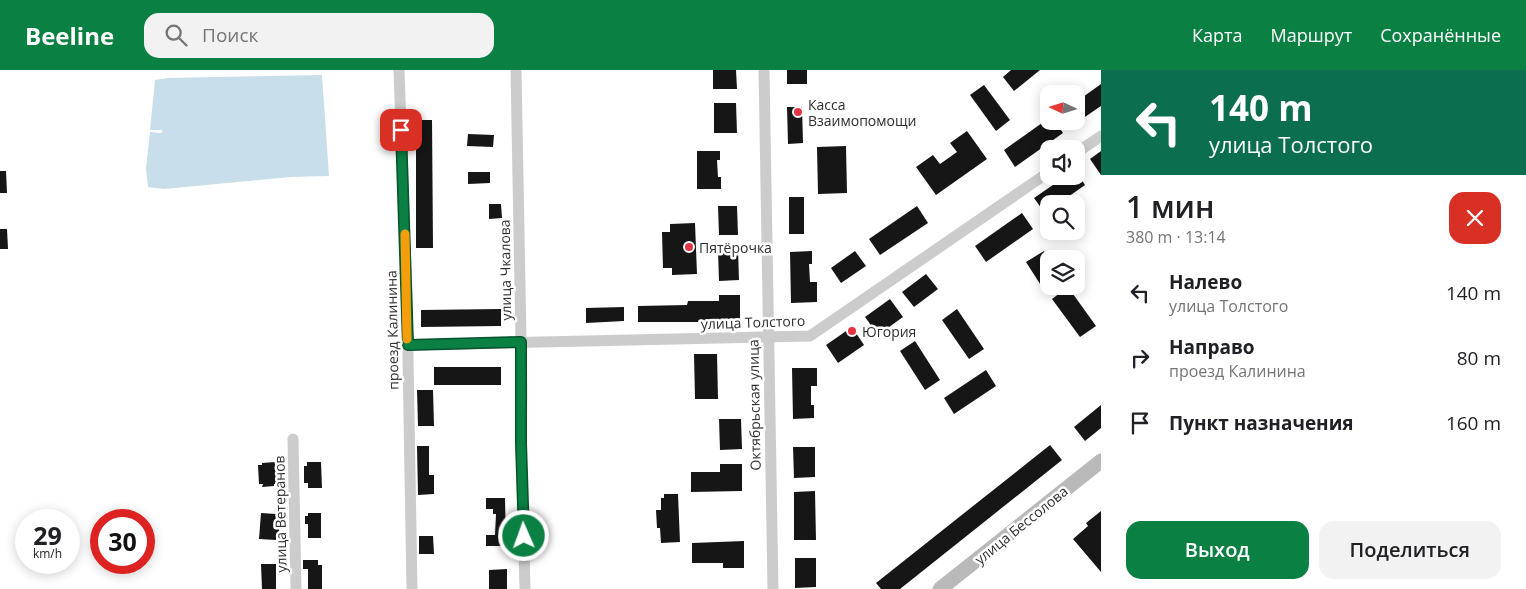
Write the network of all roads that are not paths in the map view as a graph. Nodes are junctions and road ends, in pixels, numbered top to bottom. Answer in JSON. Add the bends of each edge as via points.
{"nodes":[{"id":1,"x":399,"y":70,"type":"edge"},
{"id":2,"x":516,"y":70,"type":"edge"},
{"id":3,"x":764,"y":70,"type":"edge"},
{"id":4,"x":1101,"y":136,"type":"edge"},
{"id":5,"x":1085,"y":147,"type":"edge"},
{"id":6,"x":1040,"y":178,"type":"edge"},
{"id":7,"x":768,"y":338,"type":"junction"},
{"id":8,"x":521,"y":342,"type":"junction"},
{"id":9,"x":408,"y":345,"type":"junction"},
{"id":10,"x":293,"y":439,"type":"dead end"},
{"id":11,"x":1101,"y":461,"type":"edge"},
{"id":12,"x":296,"y":589,"type":"edge"},
{"id":13,"x":412,"y":589,"type":"edge"},
{"id":14,"x":525,"y":589,"type":"edge"},
{"id":15,"x":773,"y":589,"type":"edge"},
{"id":16,"x":940,"y":589,"type":"edge"}],
"edges":[{"from":1,"to":9,"type":"street","name":"проезд Калинина"},
{"from":2,"to":8,"type":"street","name":"улица Чкалова"},
{"from":3,"to":7,"type":"street","name":"Октябрьская улица"},
{"from":4,"to":5,"type":"street"},
{"from":6,"to":7,"type":"street","name":"улица Толстого","via":[[814,334]]},
{"from":7,"to":8,"type":"street","name":"улица Толстого"},
{"from":7,"to":15,"type":"street","name":"Октябрьская улица"},
{"from":8,"to":9,"type":"street","name":"улица Толстого"},
{"from":8,"to":14,"type":"street","name":"улица Чкалова"},
{"from":9,"to":13,"type":"street","name":"проезд Калинина"},
{"from":10,"to":12,"type":"street","name":"улица Ветеранов"},
{"from":11,"to":16,"type":"main road","name":"улица Бессолова"}]}
